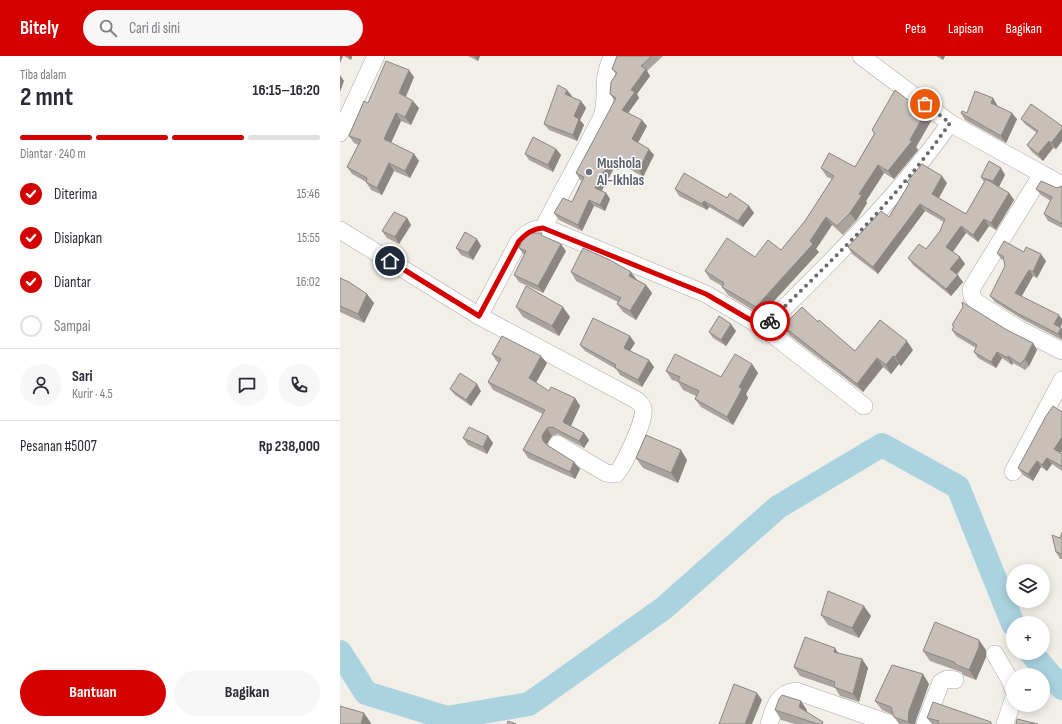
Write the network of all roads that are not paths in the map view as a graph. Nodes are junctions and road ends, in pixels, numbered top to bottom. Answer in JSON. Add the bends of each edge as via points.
{"nodes":[{"id":1,"x":376,"y":56,"type":"edge"},
{"id":2,"x":613,"y":56,"type":"edge"},
{"id":3,"x":861,"y":56,"type":"edge"},
{"id":4,"x":950,"y":123,"type":"junction"},
{"id":5,"x":340,"y":133,"type":"edge"},
{"id":6,"x":1042,"y":174,"type":"junction"},
{"id":7,"x":1062,"y":185,"type":"edge"},
{"id":8,"x":543,"y":228,"type":"junction"},
{"id":9,"x":340,"y":230,"type":"edge"},
{"id":10,"x":479,"y":316,"type":"junction"},
{"id":11,"x":764,"y":328,"type":"junction"},
{"id":12,"x":1062,"y":351,"type":"edge"},
{"id":13,"x":1062,"y":380,"type":"edge"},
{"id":14,"x":864,"y":406,"type":"dead end"},
{"id":15,"x":557,"y":444,"type":"dead end"},
{"id":16,"x":1012,"y":472,"type":"dead end"},
{"id":17,"x":995,"y":654,"type":"dead end"},
{"id":18,"x":1006,"y":673,"type":"edge"},
{"id":19,"x":955,"y":680,"type":"dead end"},
{"id":20,"x":1009,"y":712,"type":"edge"},
{"id":21,"x":769,"y":724,"type":"edge"},
{"id":22,"x":891,"y":724,"type":"edge"},
{"id":23,"x":925,"y":724,"type":"edge"},
{"id":24,"x":1005,"y":724,"type":"edge"}],
"edges":[{"from":1,"to":5,"type":"street"},
{"from":2,"to":8,"type":"street","via":[[605,74],[604,113]]},
{"from":3,"to":4,"type":"street"},
{"from":4,"to":6,"type":"street"},
{"from":4,"to":11,"type":"street","via":[[926,157],[884,207]]},
{"from":6,"to":7,"type":"street"},
{"from":6,"to":12,"type":"street","via":[[973,283],[972,296],[976,302],[1017,328]]},
{"from":8,"to":10,"type":"street","via":[[527,233],[519,241]]},
{"from":8,"to":11,"type":"street","via":[[706,294]]},
{"from":9,"to":10,"type":"street"},
{"from":10,"to":15,"type":"street","via":[[638,401],[643,408],[643,417],[622,467],[616,474],[606,473]]},
{"from":11,"to":14,"type":"street"},
{"from":13,"to":16,"type":"street"},
{"from":17,"to":18,"type":"street"},
{"from":19,"to":23,"type":"street","via":[[947,679],[941,682]]},
{"from":20,"to":24,"type":"street"},
{"from":21,"to":22,"type":"street","via":[[778,701],[789,692],[796,692]]}]}
